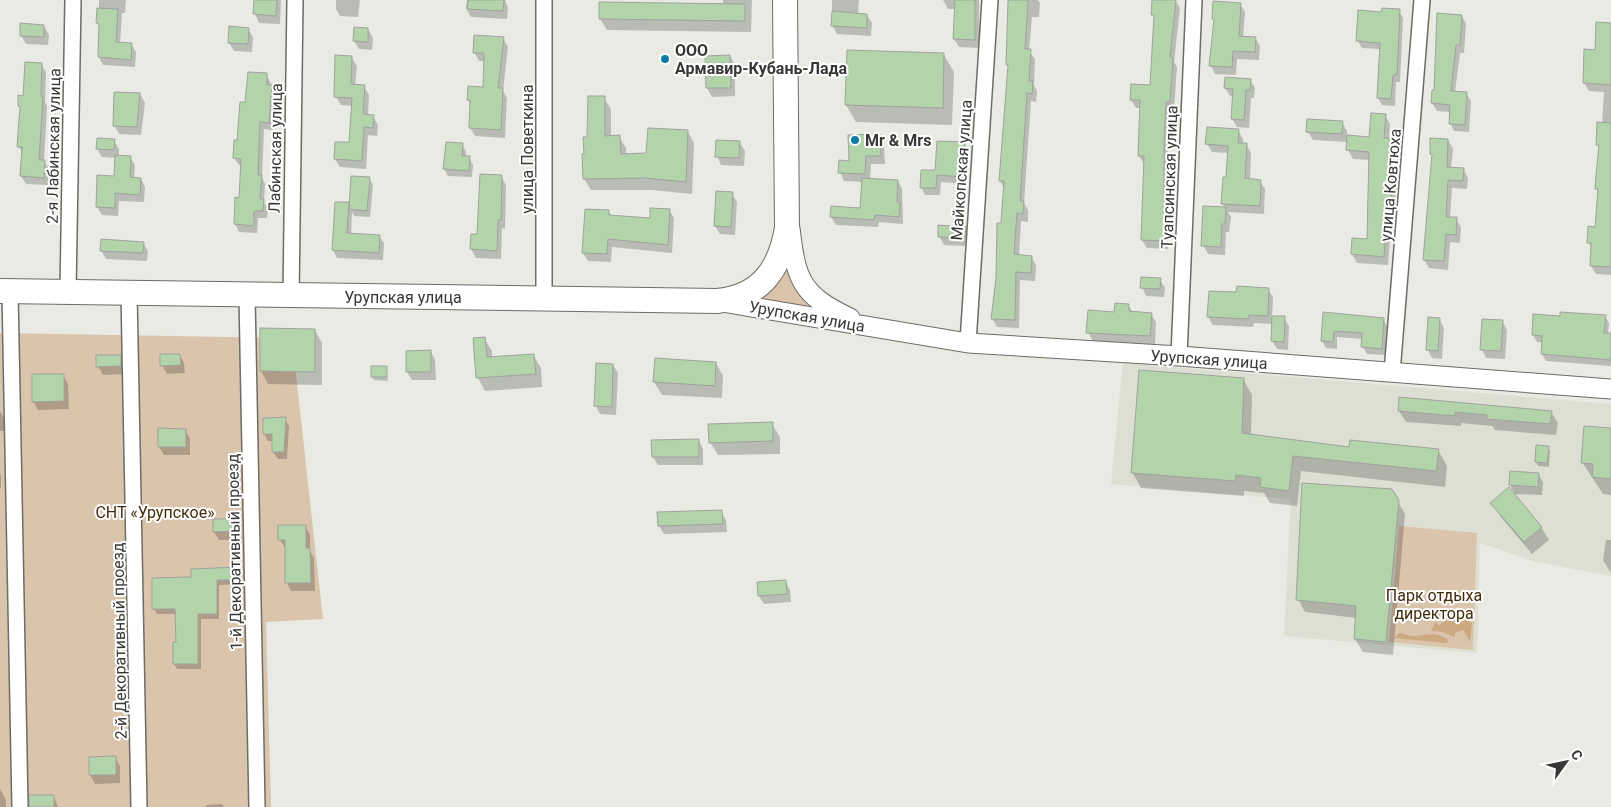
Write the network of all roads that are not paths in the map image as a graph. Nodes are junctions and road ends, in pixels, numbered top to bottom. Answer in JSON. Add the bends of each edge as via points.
{"nodes":[{"id":1,"x":73,"y":0,"type":"edge"},
{"id":2,"x":295,"y":0,"type":"edge"},
{"id":3,"x":544,"y":0,"type":"edge"},
{"id":4,"x":785,"y":0,"type":"edge"},
{"id":5,"x":990,"y":0,"type":"edge"},
{"id":6,"x":1194,"y":0,"type":"edge"},
{"id":7,"x":1422,"y":0,"type":"edge"},
{"id":8,"x":787,"y":206,"type":"junction"},
{"id":9,"x":5,"y":292,"type":"edge"},
{"id":10,"x":68,"y":292,"type":"junction"},
{"id":11,"x":129,"y":293,"type":"junction"},
{"id":12,"x":248,"y":296,"type":"junction"},
{"id":13,"x":291,"y":297,"type":"junction"},
{"id":14,"x":544,"y":297,"type":"junction"},
{"id":15,"x":717,"y":301,"type":"junction"},
{"id":16,"x":875,"y":328,"type":"junction"},
{"id":17,"x":968,"y":343,"type":"junction"},
{"id":18,"x":1179,"y":356,"type":"junction"},
{"id":19,"x":1392,"y":373,"type":"junction"},
{"id":20,"x":1611,"y":389,"type":"edge"},
{"id":21,"x":20,"y":807,"type":"edge"},
{"id":22,"x":139,"y":807,"type":"edge"},
{"id":23,"x":257,"y":807,"type":"edge"}],
"edges":[{"from":1,"to":10,"type":"street","name":"2-я Лабинская улица"},
{"from":2,"to":13,"type":"street","name":"Лабинская улица"},
{"from":3,"to":14,"type":"street","name":"улица Поветкина"},
{"from":4,"to":8,"type":"main road"},
{"from":5,"to":17,"type":"street","name":"Майкопская улица"},
{"from":6,"to":18,"type":"street","name":"Туапсинская улица"},
{"from":7,"to":19,"type":"street","name":"улица Ковтюха"},
{"from":8,"to":15,"type":"main road","via":[[784,245],[769,275],[754,290],[741,297]]},
{"from":8,"to":16,"type":"street","via":[[793,256],[800,280],[808,291],[835,310]]},
{"from":9,"to":10,"type":"main road","name":"Урупская улица"},
{"from":9,"to":21,"type":"street"},
{"from":10,"to":11,"type":"main road","name":"Урупская улица"},
{"from":11,"to":12,"type":"main road","name":"Урупская улица"},
{"from":11,"to":22,"type":"street","name":"2-й Декоративный проезд"},
{"from":12,"to":13,"type":"main road","name":"Урупская улица"},
{"from":12,"to":23,"type":"street","name":"1-й Декоративный проезд"},
{"from":13,"to":14,"type":"main road","name":"Урупская улица"},
{"from":14,"to":15,"type":"main road","name":"Урупская улица"},
{"from":15,"to":16,"type":"street","name":"Урупская улица"},
{"from":16,"to":17,"type":"street","name":"Урупская улица"},
{"from":17,"to":18,"type":"street","name":"Урупская улица"},
{"from":18,"to":19,"type":"street","name":"Урупская улица"},
{"from":19,"to":20,"type":"street","name":"Урупская улица"}]}
